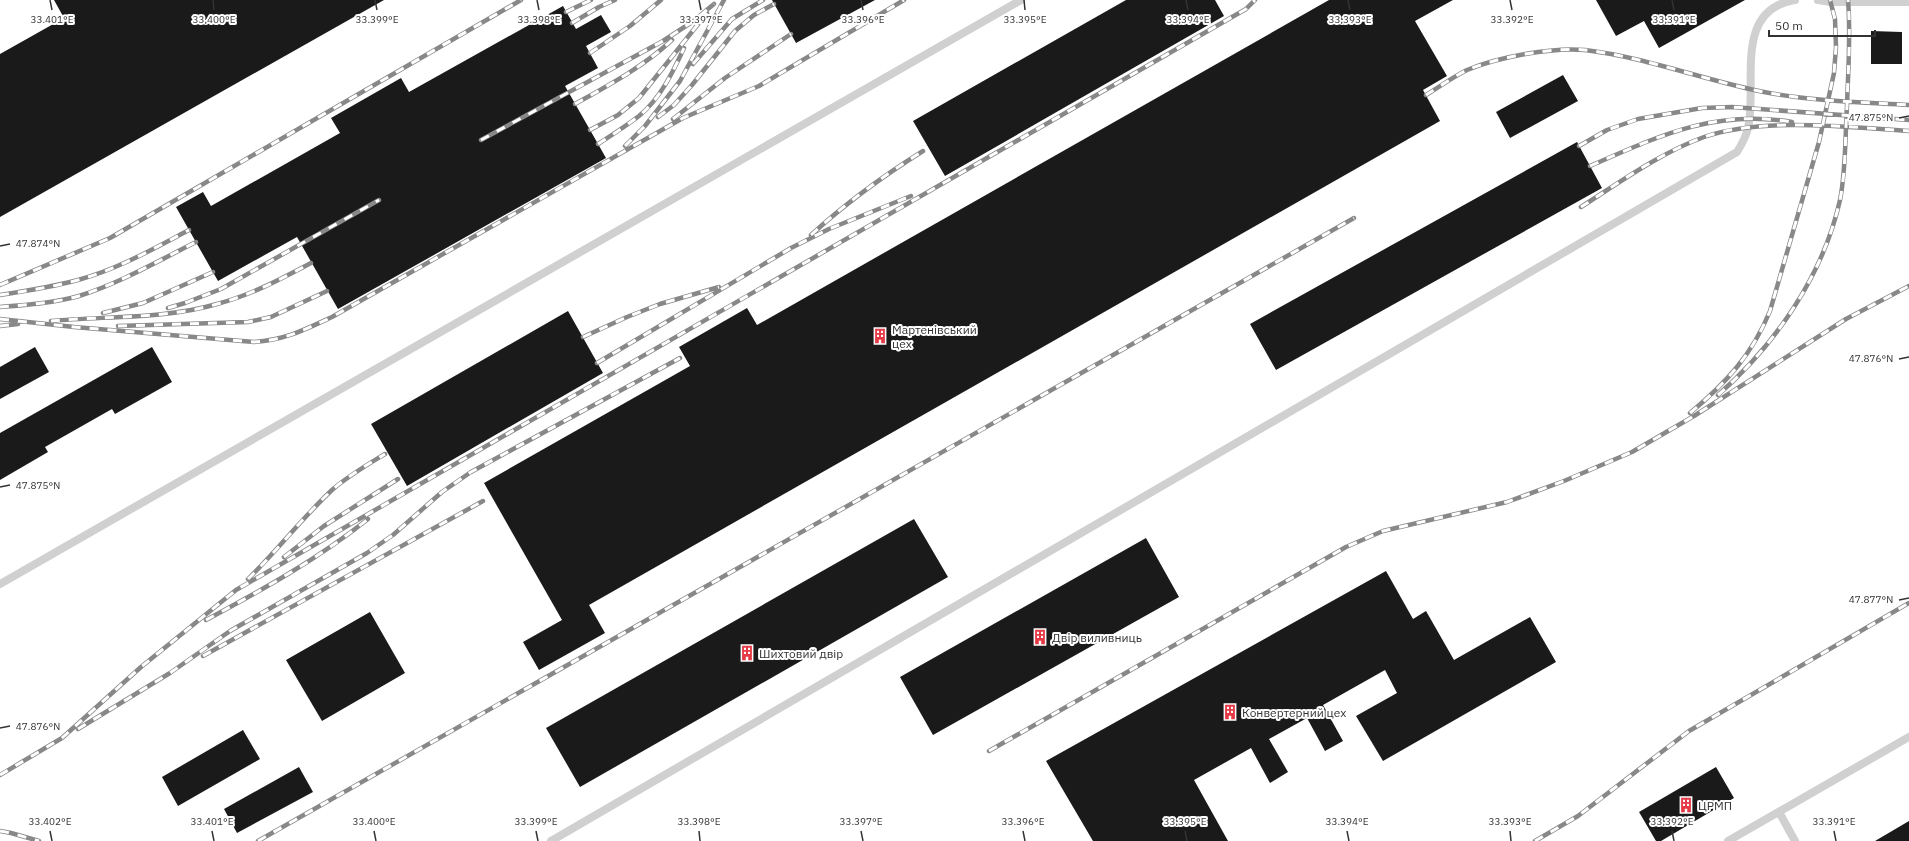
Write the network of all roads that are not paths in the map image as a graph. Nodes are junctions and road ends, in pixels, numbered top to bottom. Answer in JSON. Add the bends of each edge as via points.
{"nodes":[{"id":1,"x":1021,"y":0,"type":"edge"},
{"id":2,"x":1794,"y":0,"type":"edge"},
{"id":3,"x":1818,"y":0,"type":"edge"},
{"id":4,"x":1909,"y":2,"type":"edge"},
{"id":5,"x":0,"y":584,"type":"edge"},
{"id":6,"x":1909,"y":737,"type":"edge"},
{"id":7,"x":1779,"y":812,"type":"junction"},
{"id":8,"x":551,"y":841,"type":"edge"},
{"id":9,"x":1728,"y":841,"type":"edge"},
{"id":10,"x":1795,"y":841,"type":"edge"}],
"edges":[{"from":1,"to":5,"type":"lane"},
{"from":2,"to":8,"type":"lane","via":[[1771,9],[1760,20],[1753,36],[1748,127],[1737,152]]},
{"from":3,"to":4,"type":"lane"},
{"from":6,"to":7,"type":"lane"},
{"from":7,"to":9,"type":"lane"},
{"from":7,"to":10,"type":"lane"}]}
